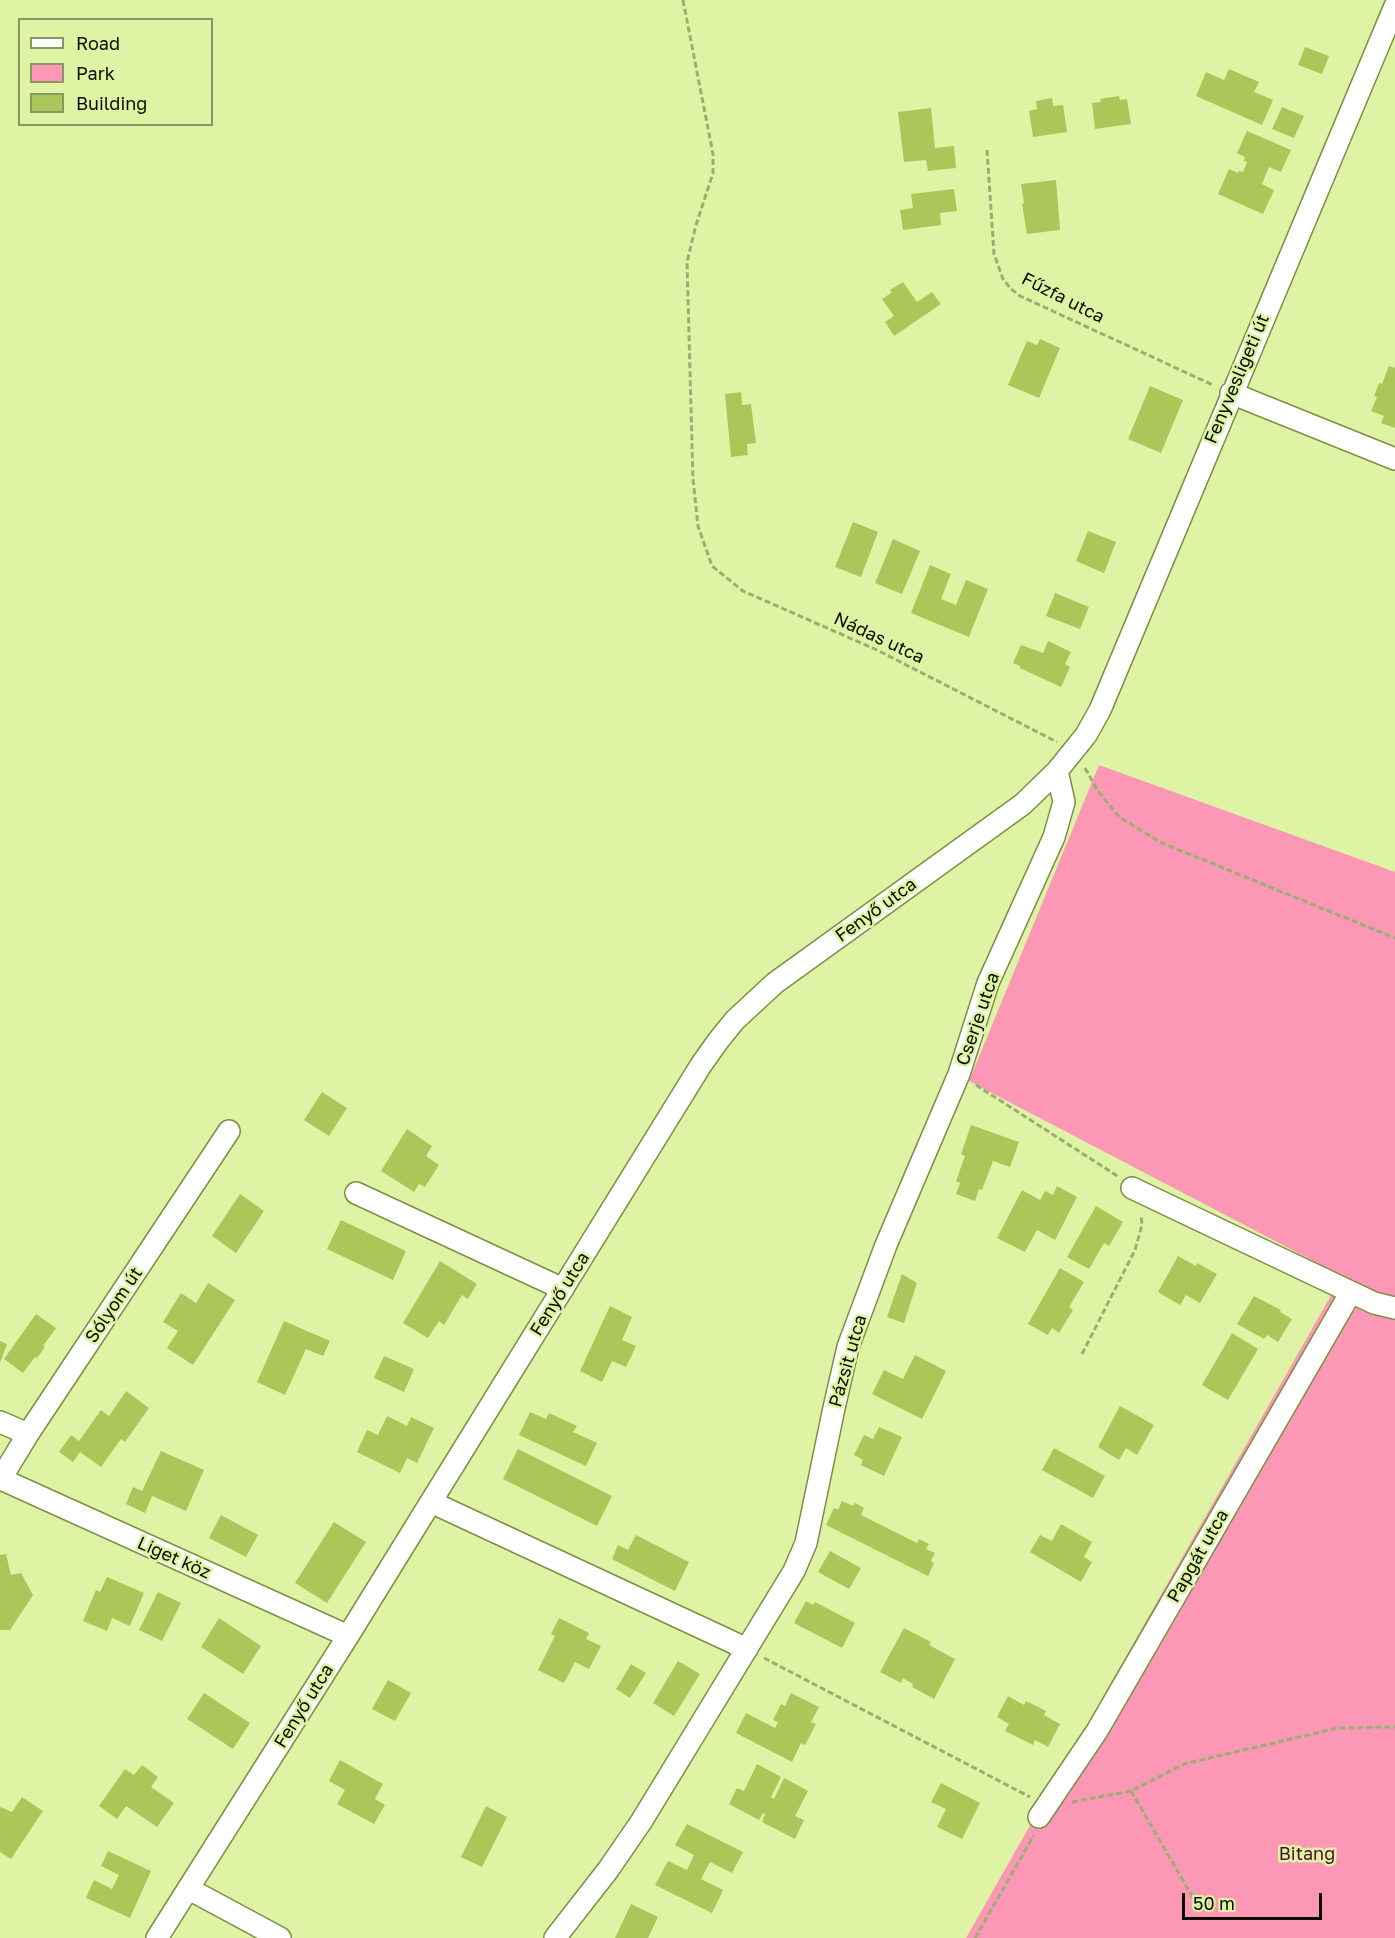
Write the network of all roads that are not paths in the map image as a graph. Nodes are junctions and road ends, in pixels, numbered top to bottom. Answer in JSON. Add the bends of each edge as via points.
{"nodes":[{"id":1,"x":1395,"y":6,"type":"edge"},
{"id":2,"x":1231,"y":393,"type":"junction"},
{"id":3,"x":1395,"y":459,"type":"edge"},
{"id":4,"x":1075,"y":751,"type":"joint"},
{"id":5,"x":1057,"y":771,"type":"junction"},
{"id":6,"x":959,"y":1074,"type":"joint"},
{"id":7,"x":229,"y":1131,"type":"dead end"},
{"id":8,"x":1132,"y":1188,"type":"road end"},
{"id":9,"x":356,"y":1193,"type":"dead end"},
{"id":10,"x":563,"y":1289,"type":"junction"},
{"id":11,"x":1351,"y":1292,"type":"junction"},
{"id":12,"x":1395,"y":1308,"type":"edge"},
{"id":13,"x":0,"y":1422,"type":"edge"},
{"id":14,"x":28,"y":1434,"type":"junction"},
{"id":15,"x":0,"y":1479,"type":"edge"},
{"id":16,"x":431,"y":1502,"type":"junction"},
{"id":17,"x":348,"y":1636,"type":"junction"},
{"id":18,"x":747,"y":1649,"type":"junction"},
{"id":19,"x":1042,"y":1812,"type":"road end"},
{"id":20,"x":189,"y":1888,"type":"junction"},
{"id":21,"x":157,"y":1938,"type":"edge"},
{"id":22,"x":280,"y":1938,"type":"edge"},
{"id":23,"x":555,"y":1938,"type":"edge"}],
"edges":[{"from":1,"to":2,"type":"street","name":"Fenyvesligeti út"},
{"from":2,"to":3,"type":"street"},
{"from":2,"to":4,"type":"street","name":"Fenyvesligeti út","via":[[1100,710]]},
{"from":4,"to":5,"type":"street","name":"Fenyő utca"},
{"from":5,"to":6,"type":"street","name":"Cserje utca","via":[[1064,802],[1054,837],[988,983]]},
{"from":5,"to":10,"type":"street","name":"Fenyő utca","via":[[1023,804],[774,983],[735,1020],[700,1065]]},
{"from":6,"to":18,"type":"street","name":"Pázsit utca","via":[[886,1245],[848,1347],[806,1543],[794,1571]]},
{"from":7,"to":14,"type":"street","name":"Sólyom út"},
{"from":8,"to":11,"type":"street"},
{"from":9,"to":10,"type":"street"},
{"from":10,"to":16,"type":"street","name":"Fenyő utca"},
{"from":11,"to":12,"type":"street"},
{"from":11,"to":19,"type":"street","name":"Papgát utca","via":[[1097,1731]]},
{"from":13,"to":14,"type":"street"},
{"from":14,"to":15,"type":"street","name":"Sólyom út"},
{"from":15,"to":17,"type":"street","name":"Liget köz"},
{"from":16,"to":17,"type":"street","name":"Fenyő utca"},
{"from":16,"to":18,"type":"street"},
{"from":17,"to":20,"type":"street","name":"Fenyő utca"},
{"from":18,"to":23,"type":"street","name":"Pázsit utca","via":[[641,1822]]},
{"from":20,"to":21,"type":"street","name":"Fenyő utca"},
{"from":20,"to":22,"type":"street"}]}
